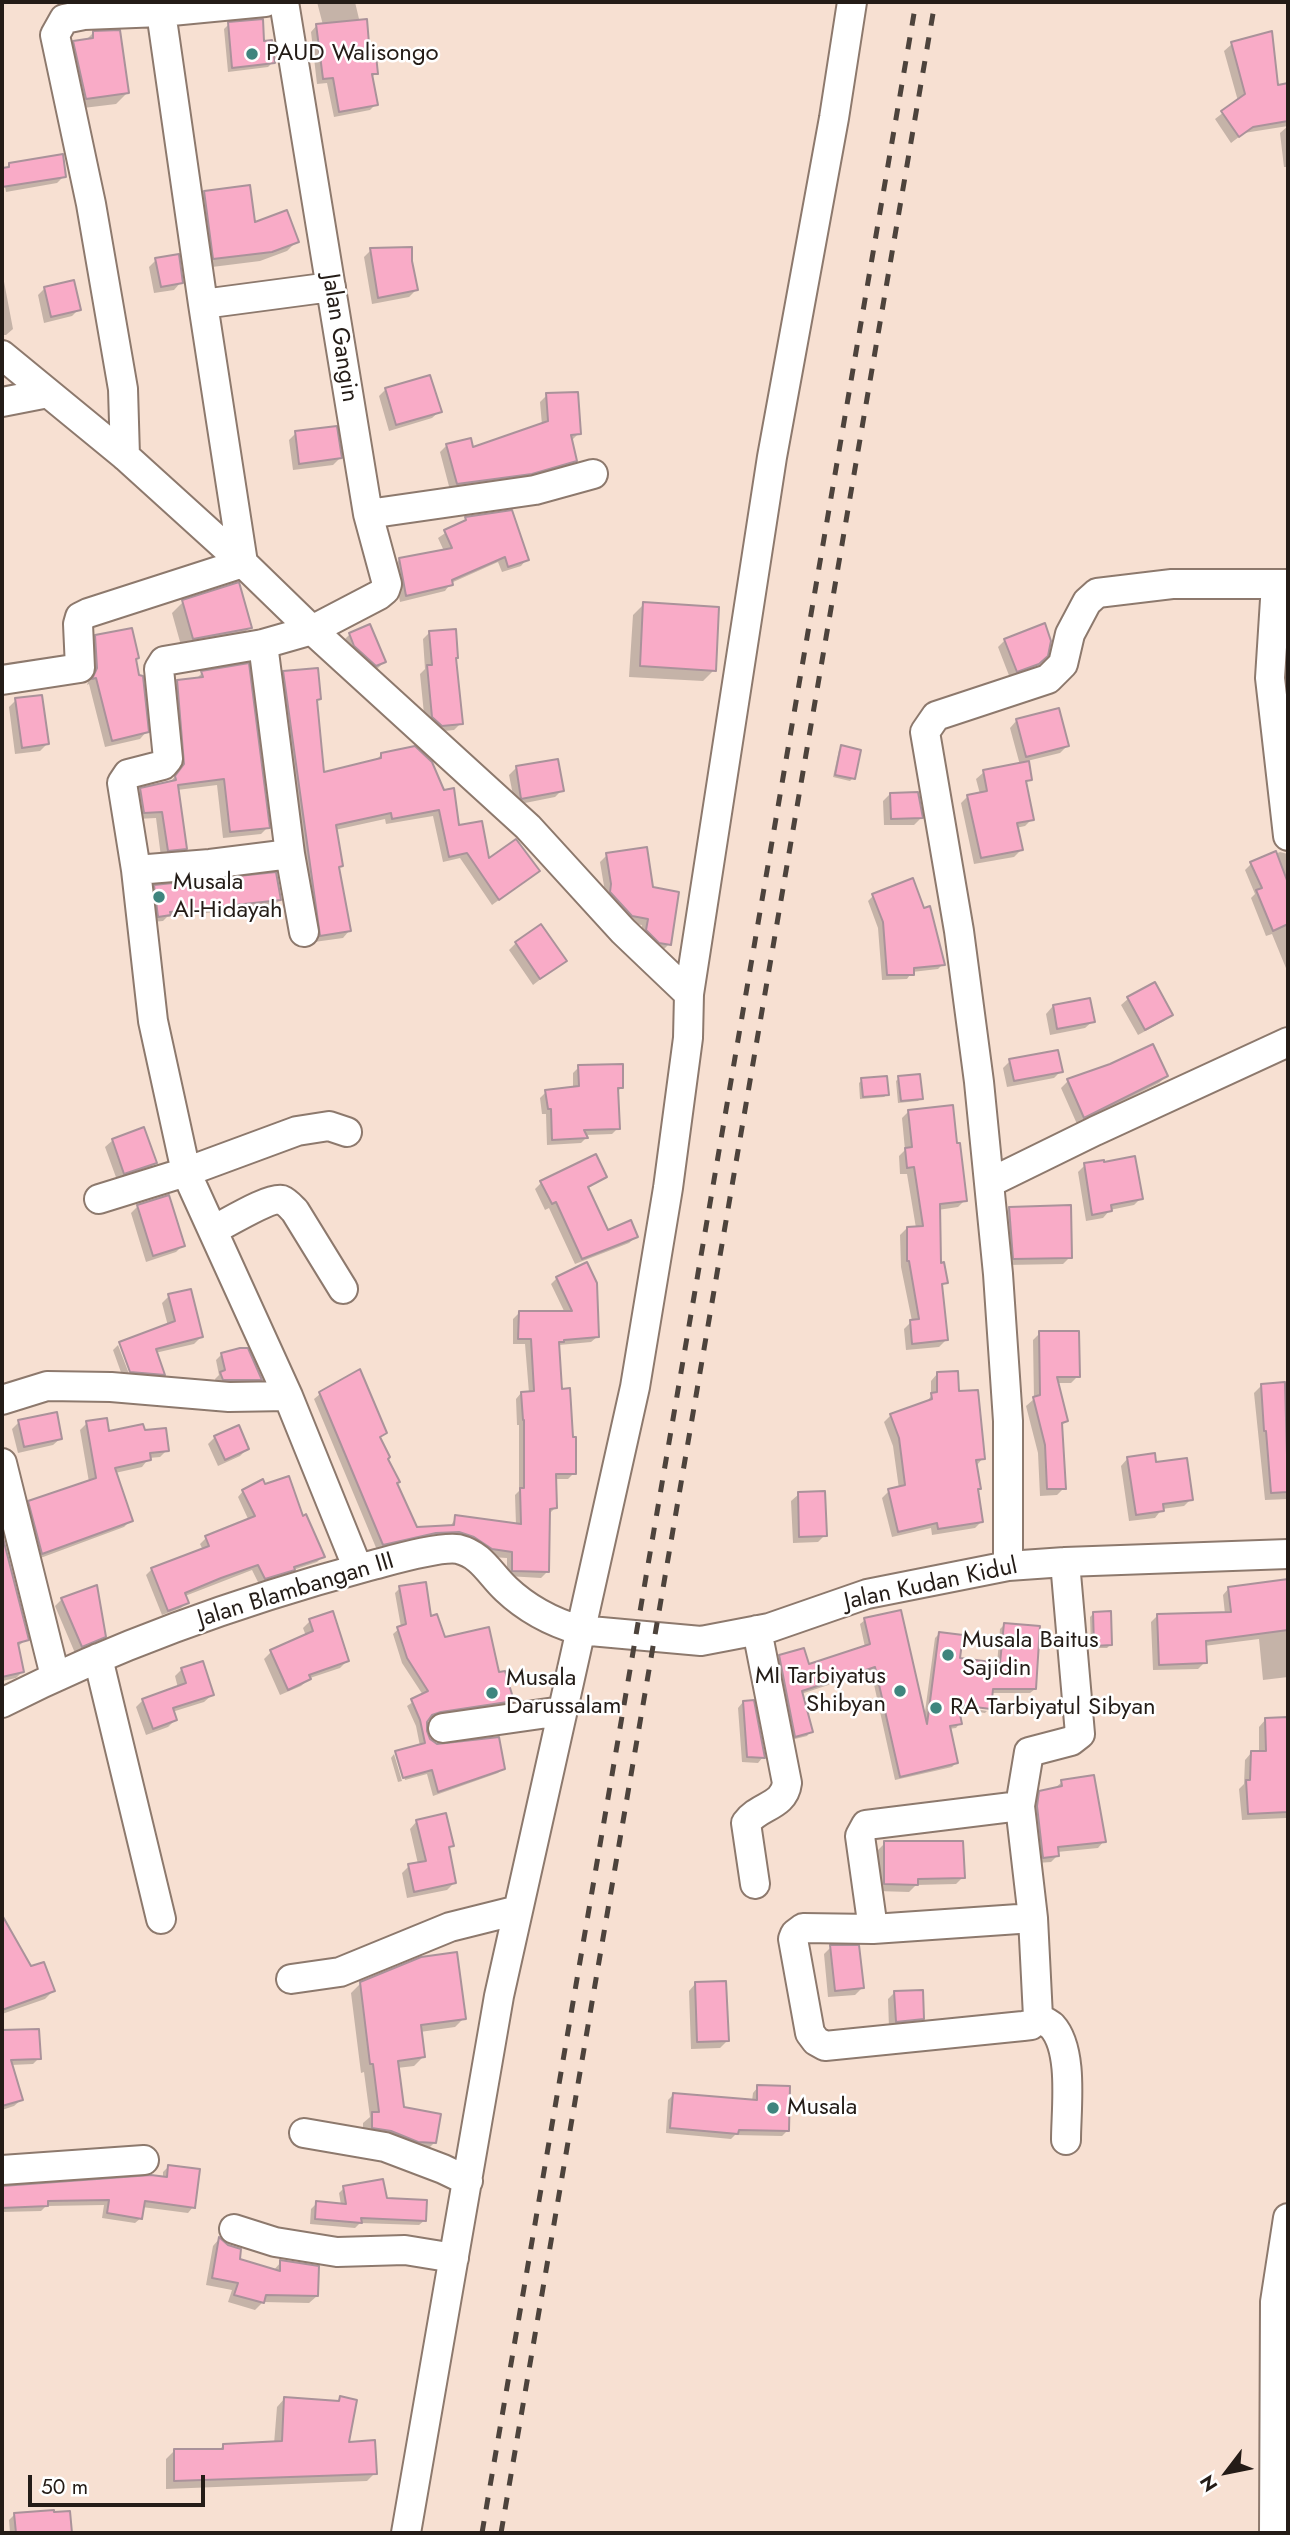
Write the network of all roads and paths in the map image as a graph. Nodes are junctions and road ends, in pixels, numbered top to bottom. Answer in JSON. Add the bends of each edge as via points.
{"nodes":[{"id":1,"x":265,"y":2,"type":"edge"},
{"id":2,"x":284,"y":2,"type":"edge"},
{"id":3,"x":852,"y":2,"type":"edge"},
{"id":4,"x":161,"y":12,"type":"junction"},
{"id":5,"x":331,"y":287,"type":"junction"},
{"id":6,"x":203,"y":304,"type":"junction"},
{"id":7,"x":2,"y":355,"type":"edge"},
{"id":8,"x":48,"y":393,"type":"junction"},
{"id":9,"x":2,"y":401,"type":"edge"},
{"id":10,"x":125,"y":456,"type":"junction"},
{"id":11,"x":593,"y":474,"type":"dead end"},
{"id":12,"x":368,"y":513,"type":"junction"},
{"id":13,"x":243,"y":562,"type":"junction"},
{"id":14,"x":1282,"y":584,"type":"edge"},
{"id":15,"x":312,"y":630,"type":"junction"},
{"id":16,"x":263,"y":644,"type":"junction"},
{"id":17,"x":2,"y":680,"type":"edge"},
{"id":18,"x":1288,"y":836,"type":"edge"},
{"id":19,"x":290,"y":854,"type":"junction"},
{"id":20,"x":136,"y":870,"type":"junction"},
{"id":21,"x":304,"y":932,"type":"dead end"},
{"id":22,"x":689,"y":994,"type":"junction"},
{"id":23,"x":1288,"y":1042,"type":"edge"},
{"id":24,"x":347,"y":1132,"type":"dead end"},
{"id":25,"x":186,"y":1172,"type":"junction"},
{"id":26,"x":989,"y":1183,"type":"junction"},
{"id":27,"x":99,"y":1199,"type":"dead end"},
{"id":28,"x":213,"y":1230,"type":"junction"},
{"id":29,"x":343,"y":1289,"type":"dead end"},
{"id":30,"x":288,"y":1396,"type":"junction"},
{"id":31,"x":2,"y":1400,"type":"edge"},
{"id":32,"x":2,"y":1463,"type":"edge"},
{"id":33,"x":1288,"y":1554,"type":"edge"},
{"id":34,"x":1065,"y":1562,"type":"junction"},
{"id":35,"x":1008,"y":1566,"type":"junction"},
{"id":36,"x":358,"y":1569,"type":"junction"},
{"id":37,"x":579,"y":1630,"type":"junction"},
{"id":38,"x":757,"y":1630,"type":"junction"},
{"id":39,"x":98,"y":1658,"type":"junction"},
{"id":40,"x":55,"y":1676,"type":"junction"},
{"id":41,"x":2,"y":1703,"type":"edge"},
{"id":42,"x":562,"y":1711,"type":"junction"},
{"id":43,"x":443,"y":1728,"type":"dead end"},
{"id":44,"x":1020,"y":1805,"type":"junction"},
{"id":45,"x":755,"y":1884,"type":"dead end"},
{"id":46,"x":518,"y":1910,"type":"junction"},
{"id":47,"x":1033,"y":1918,"type":"junction"},
{"id":48,"x":161,"y":1919,"type":"dead end"},
{"id":49,"x":873,"y":1928,"type":"junction"},
{"id":50,"x":291,"y":1979,"type":"dead end"},
{"id":51,"x":1038,"y":2017,"type":"junction"},
{"id":52,"x":304,"y":2133,"type":"dead end"},
{"id":53,"x":1066,"y":2140,"type":"dead end"},
{"id":54,"x":144,"y":2160,"type":"dead end"},
{"id":55,"x":2,"y":2170,"type":"edge"},
{"id":56,"x":468,"y":2181,"type":"junction"},
{"id":57,"x":1288,"y":2218,"type":"edge"},
{"id":58,"x":233,"y":2229,"type":"dead end"},
{"id":59,"x":454,"y":2258,"type":"junction"},
{"id":60,"x":406,"y":2533,"type":"edge"},
{"id":61,"x":1274,"y":2533,"type":"edge"}],
"edges":[{"from":1,"to":4,"type":"street"},
{"from":2,"to":5,"type":"street","name":"Jalan Gangin"},
{"from":3,"to":22,"type":"street","via":[[772,457]]},
{"from":4,"to":6,"type":"street"},
{"from":4,"to":10,"type":"street","via":[[64,19],[55,35],[123,389]]},
{"from":5,"to":6,"type":"street"},
{"from":5,"to":12,"type":"street","name":"Jalan Gangin"},
{"from":6,"to":13,"type":"street"},
{"from":7,"to":8,"type":"street"},
{"from":8,"to":9,"type":"street"},
{"from":8,"to":10,"type":"street"},
{"from":10,"to":13,"type":"street"},
{"from":11,"to":12,"type":"street","via":[[535,490]]},
{"from":12,"to":15,"type":"street","name":"Jalan Gangin","via":[[384,569],[385,590]]},
{"from":13,"to":15,"type":"street"},
{"from":13,"to":17,"type":"street","via":[[80,617],[80,668]]},
{"from":14,"to":18,"type":"street","via":[[1270,678]]},
{"from":14,"to":26,"type":"street","via":[[1172,584],[1097,593],[1070,634],[1063,664],[1048,679],[936,716],[928,725],[925,732],[960,931]]},
{"from":15,"to":16,"type":"street"},
{"from":15,"to":22,"type":"street","via":[[528,827],[623,931]]},
{"from":16,"to":19,"type":"street"},
{"from":16,"to":20,"type":"street","via":[[160,664],[168,759],[163,765],[128,774],[122,783]]},
{"from":19,"to":20,"type":"street"},
{"from":19,"to":21,"type":"street"},
{"from":20,"to":25,"type":"street","via":[[153,1021]]},
{"from":22,"to":37,"type":"street","via":[[688,1038],[668,1188],[637,1373]]},
{"from":23,"to":26,"type":"street"},
{"from":24,"to":25,"type":"street","via":[[329,1126],[297,1131]]},
{"from":25,"to":27,"type":"street"},
{"from":25,"to":28,"type":"street"},
{"from":26,"to":35,"type":"street","via":[[1007,1421]]},
{"from":28,"to":29,"type":"street","via":[[265,1204],[285,1201]]},
{"from":28,"to":30,"type":"street"},
{"from":30,"to":31,"type":"street","via":[[47,1386]]},
{"from":30,"to":36,"type":"street"},
{"from":32,"to":40,"type":"street"},
{"from":33,"to":34,"type":"street","name":"Jalan Kudan Kidul"},
{"from":34,"to":35,"type":"street","name":"Jalan Kudan Kidul"},
{"from":34,"to":44,"type":"street","via":[[1080,1734],[1072,1741],[1029,1752]]},
{"from":35,"to":38,"type":"street","name":"Jalan Kudan Kidul","via":[[867,1594]]},
{"from":36,"to":37,"type":"street","name":"Jalan Blambangan III","via":[[455,1549],[483,1562],[505,1588],[540,1614]]},
{"from":36,"to":39,"type":"street","name":"Jalan Blambangan III","via":[[157,1634]]},
{"from":37,"to":38,"type":"street","name":"Jalan Kudan Kidul","via":[[701,1641]]},
{"from":37,"to":42,"type":"street"},
{"from":38,"to":45,"type":"street","via":[[787,1783],[784,1796],[755,1812],[746,1823]]},
{"from":39,"to":40,"type":"street","name":"Jalan Blambangan III"},
{"from":39,"to":48,"type":"street"},
{"from":40,"to":41,"type":"street","name":"Jalan Blambangan III"},
{"from":42,"to":43,"type":"street"},
{"from":42,"to":46,"type":"street"},
{"from":44,"to":47,"type":"street"},
{"from":44,"to":49,"type":"street","via":[[866,1825],[860,1836]]},
{"from":46,"to":50,"type":"street","via":[[450,1927],[340,1972]]},
{"from":46,"to":56,"type":"street"},
{"from":47,"to":49,"type":"street"},
{"from":47,"to":51,"type":"street"},
{"from":49,"to":51,"type":"street","via":[[803,1928],[795,1934],[810,2033],[825,2046],[1031,2025]]},
{"from":51,"to":53,"type":"street","via":[[1052,2026],[1064,2050]]},
{"from":52,"to":56,"type":"street","via":[[385,2147]]},
{"from":54,"to":55,"type":"street"},
{"from":56,"to":59,"type":"street"},
{"from":57,"to":61,"type":"street","via":[[1275,2302]]},
{"from":58,"to":59,"type":"street","via":[[275,2242],[337,2252],[405,2250]]},
{"from":59,"to":60,"type":"street"}]}
